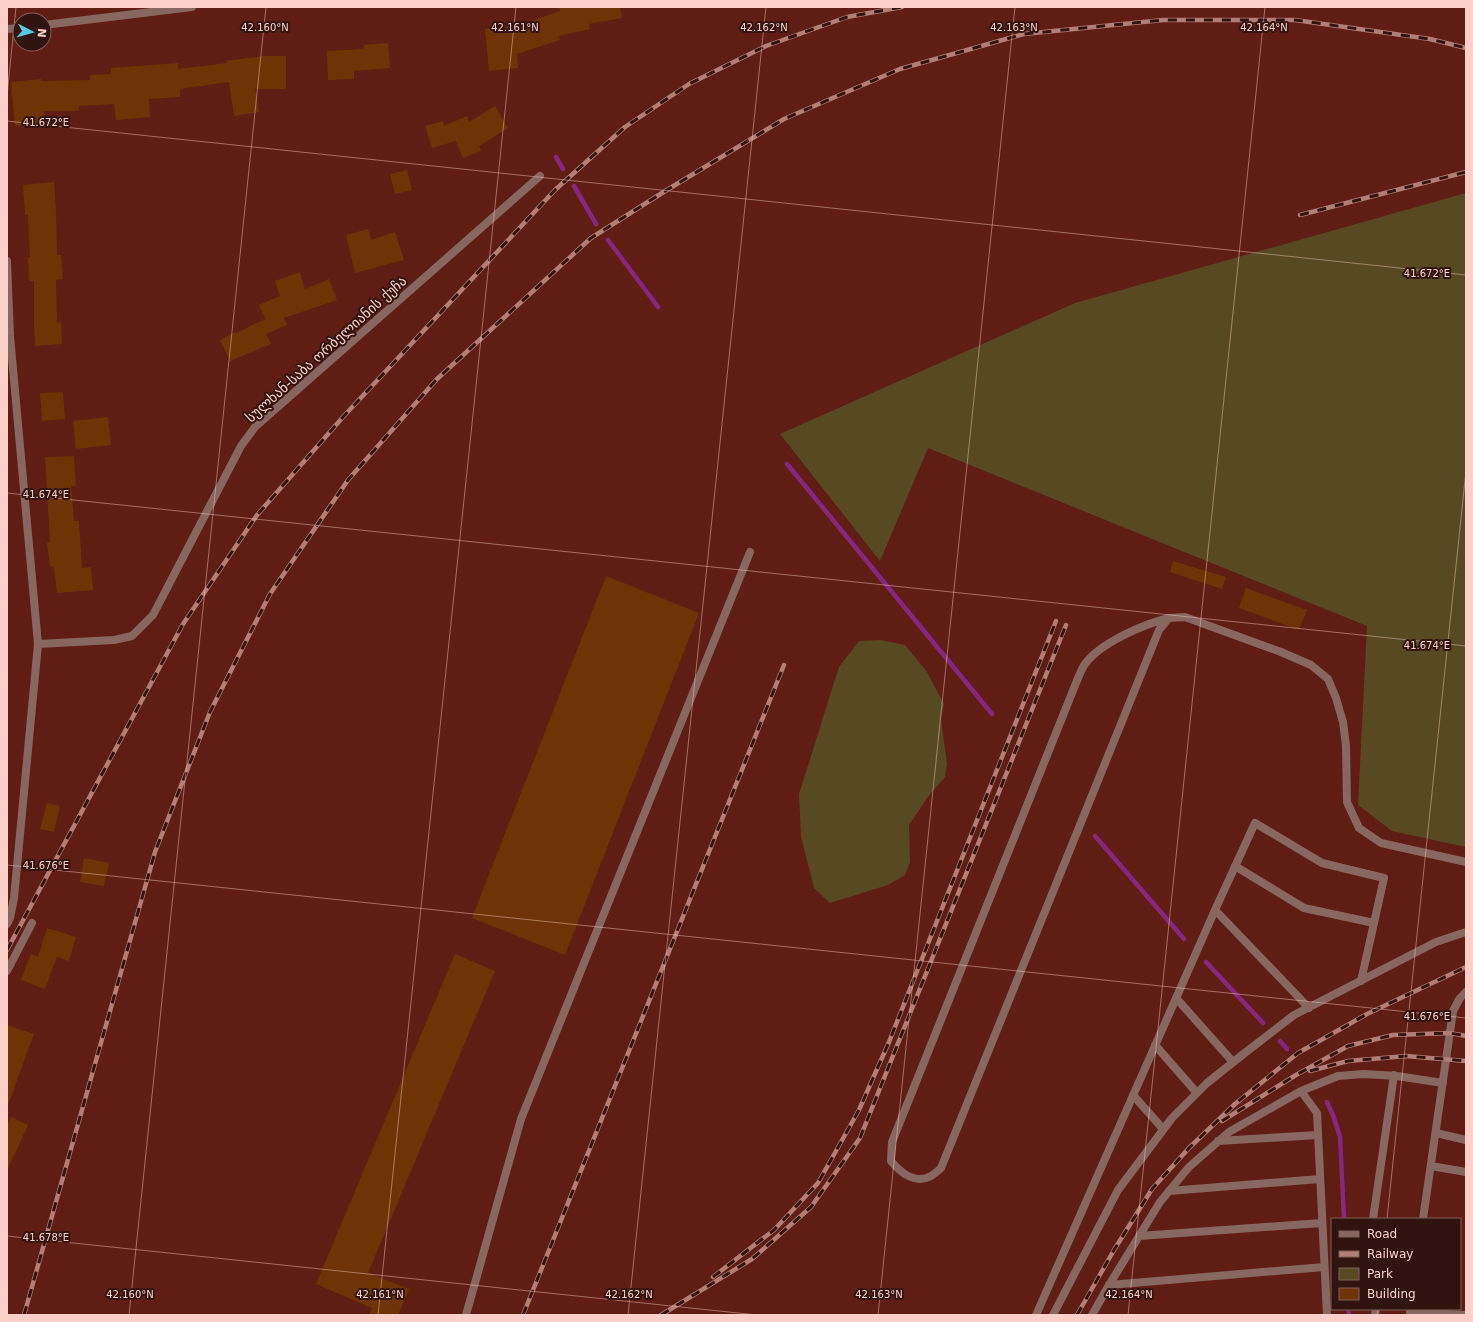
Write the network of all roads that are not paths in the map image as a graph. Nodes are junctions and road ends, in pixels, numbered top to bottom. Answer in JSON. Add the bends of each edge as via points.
{"nodes":[{"id":1,"x":192,"y":7,"type":"edge"},
{"id":2,"x":52,"y":24,"type":"edge"},
{"id":3,"x":540,"y":176,"type":"dead end"},
{"id":4,"x":7,"y":261,"type":"edge"},
{"id":5,"x":750,"y":552,"type":"dead end"},
{"id":6,"x":1169,"y":618,"type":"junction"},
{"id":7,"x":38,"y":644,"type":"junction"},
{"id":8,"x":1466,"y":862,"type":"edge"},
{"id":9,"x":1235,"y":866,"type":"junction"},
{"id":10,"x":1215,"y":910,"type":"junction"},
{"id":11,"x":32,"y":923,"type":"dead end"},
{"id":12,"x":1374,"y":923,"type":"junction"},
{"id":13,"x":7,"y":924,"type":"edge"},
{"id":14,"x":1466,"y":932,"type":"edge"},
{"id":15,"x":7,"y":971,"type":"edge"},
{"id":16,"x":1361,"y":981,"type":"junction"},
{"id":17,"x":1466,"y":992,"type":"edge"},
{"id":18,"x":1176,"y":998,"type":"junction"},
{"id":19,"x":1309,"y":1008,"type":"junction"},
{"id":20,"x":1155,"y":1045,"type":"junction"},
{"id":21,"x":1233,"y":1062,"type":"junction"},
{"id":22,"x":1394,"y":1076,"type":"junction"},
{"id":23,"x":1443,"y":1082,"type":"junction"},
{"id":24,"x":1301,"y":1091,"type":"junction"},
{"id":25,"x":1197,"y":1093,"type":"junction"},
{"id":26,"x":1133,"y":1095,"type":"junction"},
{"id":27,"x":1163,"y":1130,"type":"junction"},
{"id":28,"x":1436,"y":1133,"type":"junction"},
{"id":29,"x":1318,"y":1135,"type":"junction"},
{"id":30,"x":1466,"y":1140,"type":"edge"},
{"id":31,"x":1218,"y":1141,"type":"junction"},
{"id":32,"x":1431,"y":1166,"type":"junction"},
{"id":33,"x":1466,"y":1172,"type":"edge"},
{"id":34,"x":1320,"y":1179,"type":"junction"},
{"id":35,"x":1169,"y":1191,"type":"junction"},
{"id":36,"x":1373,"y":1218,"type":"edge"},
{"id":37,"x":1423,"y":1218,"type":"edge"},
{"id":38,"x":1322,"y":1223,"type":"junction"},
{"id":39,"x":1139,"y":1236,"type":"junction"},
{"id":40,"x":1324,"y":1267,"type":"junction"},
{"id":41,"x":1109,"y":1284,"type":"junction"},
{"id":42,"x":1410,"y":1312,"type":"edge"},
{"id":43,"x":466,"y":1315,"type":"edge"},
{"id":44,"x":1036,"y":1315,"type":"edge"},
{"id":45,"x":1053,"y":1315,"type":"edge"},
{"id":46,"x":1092,"y":1315,"type":"edge"},
{"id":47,"x":1327,"y":1315,"type":"edge"},
{"id":48,"x":1466,"y":1315,"type":"edge"}],
"edges":[{"from":1,"to":2,"type":"street"},
{"from":3,"to":7,"type":"street","name":"სულხან-საბა ორბელიანის ქუჩა","via":[[255,427],[241,446],[153,615],[132,636],[114,640]]},
{"from":4,"to":7,"type":"street","via":[[10,336]]},
{"from":5,"to":43,"type":"street","via":[[521,1119]]},
{"from":6,"to":6,"type":"street","via":[[1153,622],[1104,646],[1086,663],[1078,678],[892,1142],[891,1161],[898,1170],[910,1178],[931,1177],[940,1168],[1159,630]]},
{"from":6,"to":8,"type":"street","via":[[1185,617],[1311,665],[1328,679],[1343,722],[1347,802],[1359,828],[1381,843]]},
{"from":7,"to":13,"type":"street","via":[[14,898]]},
{"from":9,"to":10,"type":"street"},
{"from":9,"to":12,"type":"street","via":[[1304,908]]},
{"from":9,"to":12,"type":"street","via":[[1255,823],[1322,863],[1384,878]]},
{"from":10,"to":18,"type":"street"},
{"from":10,"to":19,"type":"street"},
{"from":11,"to":15,"type":"street"},
{"from":12,"to":16,"type":"street"},
{"from":14,"to":16,"type":"street","via":[[1436,942]]},
{"from":16,"to":19,"type":"street"},
{"from":17,"to":23,"type":"street","via":[[1453,1011]]},
{"from":18,"to":20,"type":"street"},
{"from":18,"to":21,"type":"street"},
{"from":19,"to":21,"type":"street","via":[[1294,1015]]},
{"from":20,"to":25,"type":"street"},
{"from":20,"to":26,"type":"street"},
{"from":21,"to":25,"type":"street"},
{"from":22,"to":23,"type":"street"},
{"from":22,"to":24,"type":"street","via":[[1338,1076]]},
{"from":22,"to":36,"type":"street"},
{"from":23,"to":28,"type":"street"},
{"from":24,"to":29,"type":"street","via":[[1317,1113]]},
{"from":24,"to":31,"type":"street","via":[[1229,1132]]},
{"from":25,"to":27,"type":"street"},
{"from":26,"to":27,"type":"street"},
{"from":26,"to":44,"type":"street"},
{"from":27,"to":45,"type":"street","via":[[1118,1190]]},
{"from":28,"to":30,"type":"street"},
{"from":28,"to":32,"type":"street"},
{"from":29,"to":31,"type":"street"},
{"from":29,"to":34,"type":"street"},
{"from":31,"to":35,"type":"street","via":[[1189,1167]]},
{"from":32,"to":33,"type":"street"},
{"from":32,"to":37,"type":"street"},
{"from":34,"to":35,"type":"street"},
{"from":34,"to":38,"type":"street"},
{"from":35,"to":39,"type":"street"},
{"from":38,"to":39,"type":"street"},
{"from":38,"to":40,"type":"street"},
{"from":39,"to":41,"type":"street"},
{"from":40,"to":41,"type":"street"},
{"from":40,"to":47,"type":"street"},
{"from":41,"to":46,"type":"street"},
{"from":42,"to":48,"type":"street"}]}
